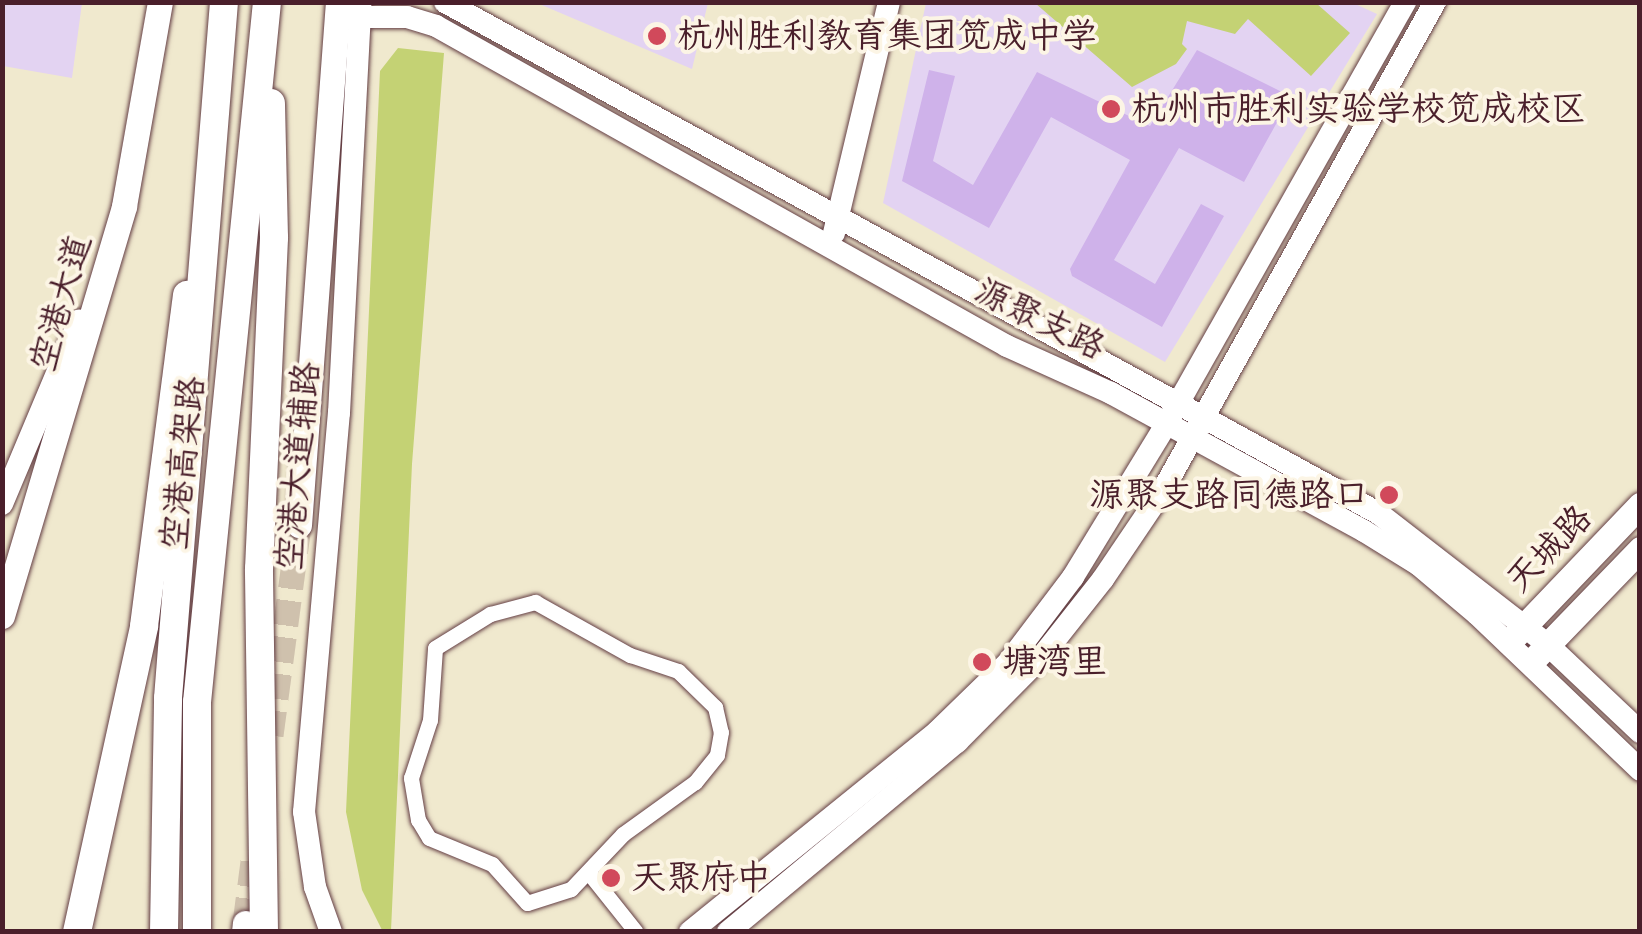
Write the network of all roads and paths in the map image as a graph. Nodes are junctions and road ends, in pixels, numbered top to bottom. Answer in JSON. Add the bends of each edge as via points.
{"nodes":[{"id":1,"x":160,"y":2,"type":"edge"},
{"id":2,"x":224,"y":2,"type":"edge"},
{"id":3,"x":268,"y":2,"type":"edge"},
{"id":4,"x":445,"y":2,"type":"edge"},
{"id":5,"x":889,"y":2,"type":"edge"},
{"id":6,"x":1405,"y":2,"type":"edge"},
{"id":7,"x":1435,"y":2,"type":"edge"},
{"id":8,"x":352,"y":7,"type":"edge"},
{"id":9,"x":215,"y":146,"type":"junction"},
{"id":10,"x":124,"y":206,"type":"junction"},
{"id":11,"x":837,"y":218,"type":"junction"},
{"id":12,"x":830,"y":247,"type":"junction"},
{"id":13,"x":1180,"y":402,"type":"junction"},
{"id":14,"x":1205,"y":415,"type":"junction"},
{"id":15,"x":1167,"y":423,"type":"junction"},
{"id":16,"x":1193,"y":436,"type":"junction"},
{"id":17,"x":2,"y":504,"type":"edge"},
{"id":18,"x":1640,"y":505,"type":"edge"},
{"id":19,"x":299,"y":525,"type":"tunnel mouth"},
{"id":20,"x":1640,"y":549,"type":"edge"},
{"id":21,"x":2,"y":616,"type":"edge"},
{"id":22,"x":1516,"y":634,"type":"junction"},
{"id":23,"x":1539,"y":653,"type":"junction"},
{"id":24,"x":1640,"y":732,"type":"edge"},
{"id":25,"x":1640,"y":770,"type":"edge"},
{"id":26,"x":588,"y":874,"type":"junction"},
{"id":27,"x":251,"y":929,"type":"edge"},
{"id":28,"x":78,"y":932,"type":"edge"},
{"id":29,"x":164,"y":932,"type":"edge"},
{"id":30,"x":198,"y":932,"type":"edge"},
{"id":31,"x":331,"y":932,"type":"edge"},
{"id":32,"x":636,"y":932,"type":"edge"},
{"id":33,"x":690,"y":932,"type":"edge"},
{"id":34,"x":728,"y":932,"type":"edge"}],
"edges":[{"from":1,"to":10,"type":"main road","name":"空港大道"},
{"from":2,"to":9,"type":"highway","name":"空港高架路"},
{"from":3,"to":27,"type":"highway","via":[[274,237]]},
{"from":3,"to":30,"type":"highway","name":"空港高架路","via":[[197,702]]},
{"from":4,"to":11,"type":"street","name":"源聚支路"},
{"from":5,"to":11,"type":"street"},
{"from":6,"to":13,"type":"street"},
{"from":7,"to":14,"type":"street"},
{"from":8,"to":12,"type":"street","name":"源聚支路","via":[[436,26]]},
{"from":8,"to":19,"type":"main road"},
{"from":8,"to":31,"type":"street","name":"空港大道辅路","via":[[338,414],[304,812],[315,887]]},
{"from":9,"to":28,"type":"highway","via":[[173,367],[144,626]]},
{"from":9,"to":29,"type":"highway","name":"空港高架路","via":[[168,698]]},
{"from":10,"to":17,"type":"street"},
{"from":10,"to":21,"type":"main road","name":"空港大道"},
{"from":11,"to":12,"type":"street"},
{"from":11,"to":13,"type":"street","name":"源聚支路"},
{"from":12,"to":15,"type":"street","name":"源聚支路","via":[[1007,346]]},
{"from":13,"to":14,"type":"street","name":"源聚支路"},
{"from":13,"to":15,"type":"street"},
{"from":14,"to":16,"type":"street"},
{"from":14,"to":22,"type":"street","name":"源聚支路","via":[[1412,534]]},
{"from":15,"to":16,"type":"street","name":"源聚支路"},
{"from":15,"to":33,"type":"street","via":[[1073,578],[1008,663],[937,732]]},
{"from":16,"to":22,"type":"street","name":"源聚支路","via":[[1419,565]]},
{"from":16,"to":34,"type":"street","via":[[1104,578],[1044,656],[957,742]]},
{"from":18,"to":22,"type":"main road","name":"天城路"},
{"from":20,"to":23,"type":"main road","name":"天城路"},
{"from":22,"to":23,"type":"street","name":"源聚支路"},
{"from":23,"to":24,"type":"street","name":"源聚支路"},
{"from":23,"to":25,"type":"street","name":"源聚支路"},
{"from":26,"to":26,"type":"street","via":[[550,901],[528,903],[492,864],[444,850],[418,820],[411,778],[430,720],[436,648],[490,614],[535,602],[630,655],[678,672],[715,708],[717,755],[696,782],[602,852]]},
{"from":26,"to":32,"type":"street"}]}
